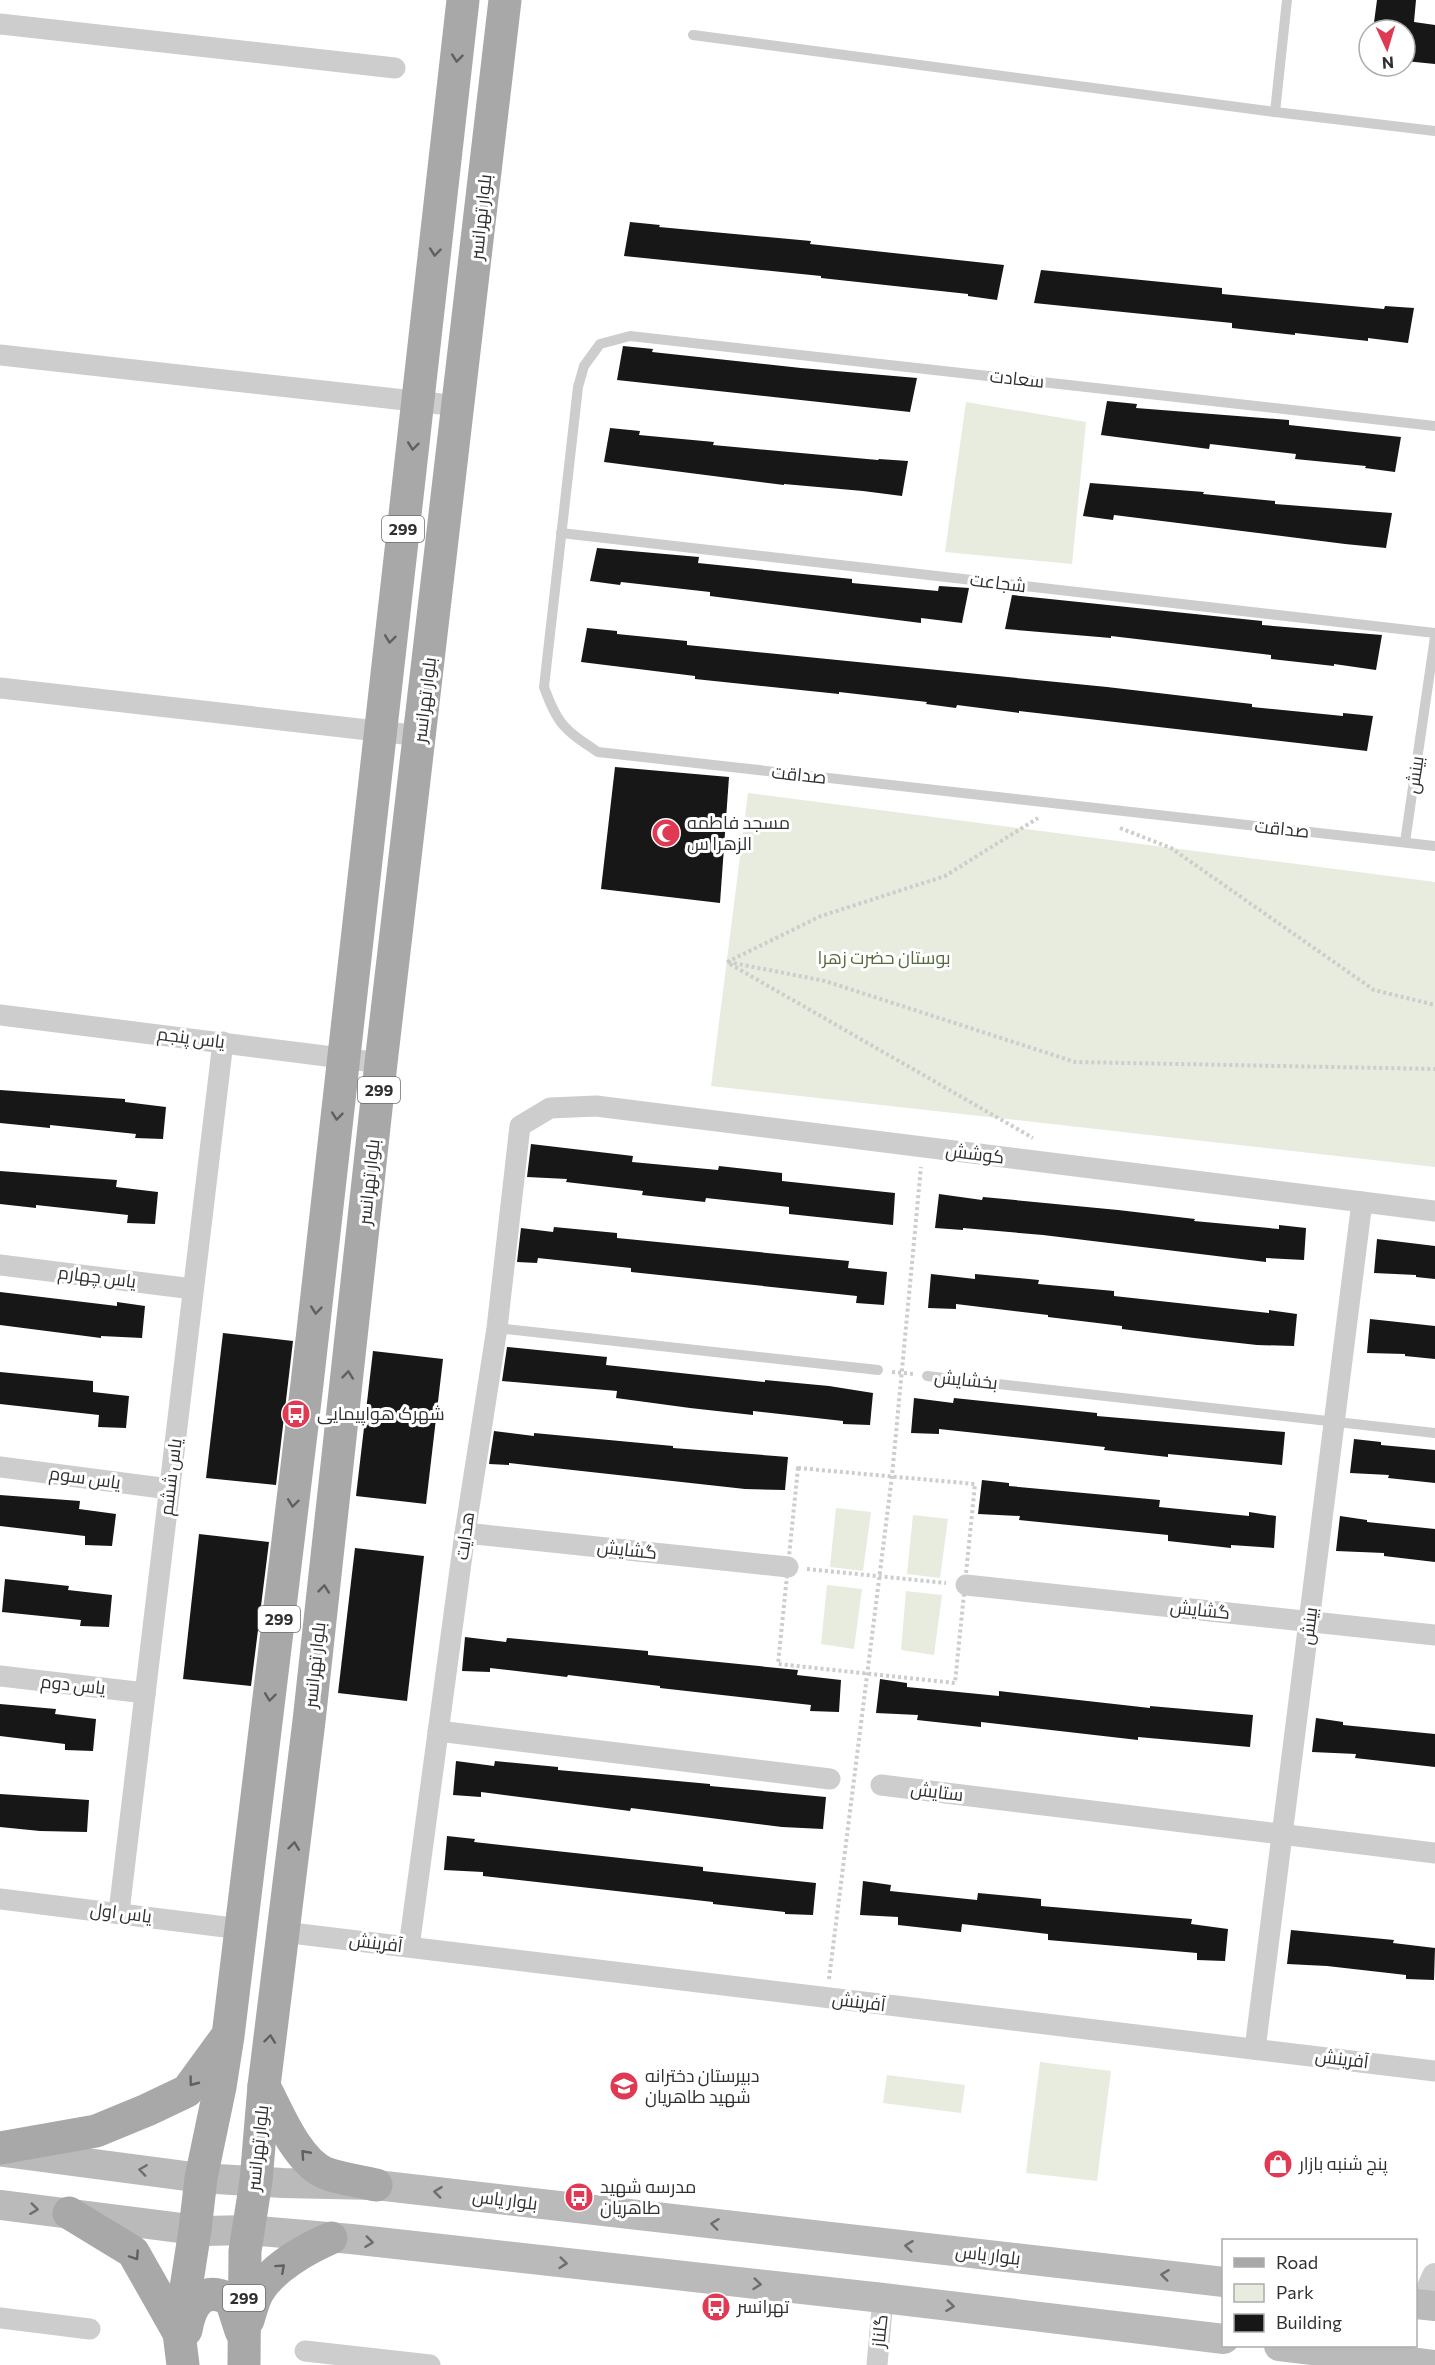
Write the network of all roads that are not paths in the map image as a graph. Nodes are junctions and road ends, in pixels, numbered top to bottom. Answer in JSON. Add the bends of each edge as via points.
{"nodes":[{"id":1,"x":463,"y":0,"type":"edge"},
{"id":2,"x":505,"y":0,"type":"edge"},
{"id":3,"x":1287,"y":0,"type":"edge"},
{"id":4,"x":0,"y":24,"type":"edge"},
{"id":5,"x":693,"y":35,"type":"dead end"},
{"id":6,"x":396,"y":68,"type":"dead end"},
{"id":7,"x":1275,"y":112,"type":"junction"},
{"id":8,"x":1435,"y":131,"type":"edge"},
{"id":9,"x":600,"y":344,"type":"joint"},
{"id":10,"x":0,"y":355,"type":"edge"},
{"id":11,"x":418,"y":402,"type":"junction"},
{"id":12,"x":459,"y":406,"type":"junction"},
{"id":13,"x":1435,"y":426,"type":"edge"},
{"id":14,"x":561,"y":533,"type":"junction"},
{"id":15,"x":1435,"y":633,"type":"edge"},
{"id":16,"x":1435,"y":637,"type":"edge"},
{"id":17,"x":0,"y":688,"type":"edge"},
{"id":18,"x":380,"y":732,"type":"junction"},
{"id":19,"x":421,"y":736,"type":"junction"},
{"id":20,"x":1405,"y":842,"type":"junction"},
{"id":21,"x":1435,"y":846,"type":"edge"},
{"id":22,"x":0,"y":1015,"type":"edge"},
{"id":23,"x":223,"y":1042,"type":"junction"},
{"id":24,"x":344,"y":1058,"type":"junction"},
{"id":25,"x":381,"y":1063,"type":"junction"},
{"id":26,"x":520,"y":1126,"type":"joint"},
{"id":27,"x":1362,"y":1202,"type":"junction"},
{"id":28,"x":1435,"y":1210,"type":"edge"},
{"id":29,"x":0,"y":1265,"type":"edge"},
{"id":30,"x":193,"y":1289,"type":"junction"},
{"id":31,"x":497,"y":1328,"type":"junction"},
{"id":32,"x":878,"y":1370,"type":"road end"},
{"id":33,"x":927,"y":1376,"type":"road end"},
{"id":34,"x":1335,"y":1422,"type":"junction"},
{"id":35,"x":1435,"y":1433,"type":"edge"},
{"id":36,"x":0,"y":1467,"type":"edge"},
{"id":37,"x":169,"y":1489,"type":"junction"},
{"id":38,"x":465,"y":1533,"type":"junction"},
{"id":39,"x":789,"y":1567,"type":"road end"},
{"id":40,"x":966,"y":1585,"type":"road end"},
{"id":41,"x":1309,"y":1622,"type":"junction"},
{"id":42,"x":1435,"y":1635,"type":"edge"},
{"id":43,"x":0,"y":1677,"type":"edge"},
{"id":44,"x":145,"y":1693,"type":"junction"},
{"id":45,"x":438,"y":1731,"type":"junction"},
{"id":46,"x":830,"y":1779,"type":"road end"},
{"id":47,"x":881,"y":1785,"type":"road end"},
{"id":48,"x":1282,"y":1835,"type":"junction"},
{"id":49,"x":1435,"y":1853,"type":"edge"},
{"id":50,"x":0,"y":1899,"type":"edge"},
{"id":51,"x":119,"y":1912,"type":"junction"},
{"id":52,"x":241,"y":1929,"type":"junction"},
{"id":53,"x":283,"y":1932,"type":"junction"},
{"id":54,"x":409,"y":1947,"type":"junction"},
{"id":55,"x":228,"y":2036,"type":"junction"},
{"id":56,"x":1255,"y":2049,"type":"junction"},
{"id":57,"x":1435,"y":2071,"type":"edge"},
{"id":58,"x":264,"y":2086,"type":"junction"},
{"id":59,"x":0,"y":2150,"type":"edge"},
{"id":60,"x":201,"y":2178,"type":"junction"},
{"id":61,"x":256,"y":2181,"type":"junction"},
{"id":62,"x":376,"y":2185,"type":"junction"},
{"id":63,"x":0,"y":2205,"type":"edge"},
{"id":64,"x":69,"y":2213,"type":"junction"},
{"id":65,"x":195,"y":2230,"type":"junction"},
{"id":66,"x":248,"y":2230,"type":"junction"},
{"id":67,"x":331,"y":2238,"type":"junction"},
{"id":68,"x":1435,"y":2276,"type":"edge"},
{"id":69,"x":1222,"y":2282,"type":"edge"},
{"id":70,"x":884,"y":2298,"type":"junction"},
{"id":71,"x":1424,"y":2305,"type":"edge"},
{"id":72,"x":0,"y":2318,"type":"edge"},
{"id":73,"x":90,"y":2329,"type":"dead end"},
{"id":74,"x":1222,"y":2339,"type":"edge"},
{"id":75,"x":1285,"y":2347,"type":"edge"},
{"id":76,"x":243,"y":2350,"type":"edge"},
{"id":77,"x":305,"y":2350,"type":"dead end"},
{"id":78,"x":181,"y":2351,"type":"edge"},
{"id":79,"x":1379,"y":2361,"type":"edge"},
{"id":80,"x":430,"y":2365,"type":"edge"},
{"id":81,"x":877,"y":2365,"type":"edge"},
{"id":82,"x":1435,"y":2365,"type":"edge"}],
"edges":[{"from":1,"to":11,"type":"main road","number":"299","one_way":true},
{"from":2,"to":12,"type":"main road","name":"بلوار تهرانسر","number":"299"},
{"from":3,"to":7,"type":"lane"},
{"from":4,"to":6,"type":"street"},
{"from":5,"to":7,"type":"lane"},
{"from":7,"to":8,"type":"lane"},
{"from":9,"to":13,"type":"lane","name":"سعادت","via":[[630,336]]},
{"from":9,"to":14,"type":"lane","name":"صداقت","via":[[584,366],[578,387]]},
{"from":10,"to":11,"type":"street"},
{"from":11,"to":12,"type":"street"},
{"from":11,"to":18,"type":"main road","number":"299","one_way":true},
{"from":12,"to":19,"type":"main road","name":"بلوار تهرانسر","number":"299"},
{"from":14,"to":15,"type":"lane","name":"شجاعت"},
{"from":14,"to":20,"type":"lane","name":"صداقت","via":[[544,687],[552,711],[566,730],[598,752]]},
{"from":16,"to":20,"type":"lane","name":"بینش"},
{"from":17,"to":18,"type":"street"},
{"from":18,"to":19,"type":"street"},
{"from":18,"to":24,"type":"main road","number":"299"},
{"from":19,"to":25,"type":"main road","name":"بلوار تهرانسر","number":"299"},
{"from":20,"to":21,"type":"lane","name":"صداقت"},
{"from":22,"to":23,"type":"street","name":"یاس پنجم"},
{"from":23,"to":24,"type":"street","name":"یاس پنجم"},
{"from":23,"to":30,"type":"street","name":"یاس ششم"},
{"from":24,"to":25,"type":"street","name":"یاس پنجم"},
{"from":24,"to":52,"type":"main road","number":"299","one_way":true},
{"from":53,"to":25,"type":"main road","name":"بلوار تهرانسر","number":"299","one_way":true},
{"from":26,"to":27,"type":"street","name":"کوشش","via":[[550,1108],[596,1106]]},
{"from":26,"to":31,"type":"street","name":"هدایت"},
{"from":27,"to":28,"type":"street","name":"کوشش"},
{"from":27,"to":34,"type":"street","name":"بینش"},
{"from":29,"to":30,"type":"street","name":"یاس چهارم"},
{"from":30,"to":37,"type":"street","name":"یاس ششم"},
{"from":31,"to":32,"type":"lane"},
{"from":31,"to":38,"type":"street","name":"هدایت"},
{"from":33,"to":34,"type":"lane","name":"بخشایش"},
{"from":34,"to":35,"type":"lane","name":"بخشایش"},
{"from":34,"to":41,"type":"street","name":"بینش"},
{"from":36,"to":37,"type":"street","name":"یاس سوم"},
{"from":37,"to":44,"type":"street","name":"یاس ششم"},
{"from":38,"to":39,"type":"street","name":"گشایش"},
{"from":38,"to":45,"type":"street","name":"هدایت"},
{"from":40,"to":41,"type":"street","name":"گشایش"},
{"from":41,"to":42,"type":"street","name":"گشایش"},
{"from":41,"to":48,"type":"street","name":"بینش"},
{"from":43,"to":44,"type":"street","name":"یاس دوم"},
{"from":44,"to":51,"type":"street","name":"یاس ششم"},
{"from":45,"to":46,"type":"street"},
{"from":45,"to":54,"type":"street","name":"هدایت"},
{"from":47,"to":48,"type":"street","name":"ستایش"},
{"from":48,"to":49,"type":"street","name":"ستایش"},
{"from":48,"to":56,"type":"street","name":"بینش"},
{"from":50,"to":51,"type":"street","name":"یاس اول"},
{"from":51,"to":52,"type":"street","name":"یاس اول"},
{"from":52,"to":55,"type":"main road","number":"299"},
{"from":53,"to":54,"type":"street","name":"آفرینش"},
{"from":58,"to":53,"type":"main road","name":"بلوار تهرانسر","number":"299","one_way":true},
{"from":54,"to":56,"type":"street","name":"آفرینش"},
{"from":55,"to":59,"type":"main road","one_way":true,"via":[[187,2091],[96,2131]]},
{"from":55,"to":60,"type":"main road","number":"299"},
{"from":56,"to":57,"type":"street","name":"آفرینش"},
{"from":58,"to":61,"type":"main road","name":"بلوار تهرانسر","number":"299"},
{"from":62,"to":58,"type":"main road","one_way":true,"via":[[324,2172],[309,2160],[293,2141]]},
{"from":60,"to":59,"type":"main road","name":"بلوار یاس","one_way":true},
{"from":60,"to":61,"type":"main road","name":"بلوار یاس"},
{"from":60,"to":65,"type":"main road","number":"299"},
{"from":61,"to":62,"type":"main road","name":"بلوار یاس"},
{"from":61,"to":66,"type":"main road","name":"بلوار تهرانسر","number":"299"},
{"from":69,"to":62,"type":"main road","name":"بلوار یاس","one_way":true},
{"from":63,"to":64,"type":"main road","one_way":true},
{"from":64,"to":65,"type":"main road"},
{"from":64,"to":78,"type":"main road","one_way":true,"via":[[133,2252]]},
{"from":65,"to":66,"type":"main road"},
{"from":65,"to":78,"type":"main road","number":"299"},
{"from":66,"to":67,"type":"main road"},
{"from":66,"to":76,"type":"main road","name":"بلوار تهرانسر","number":"299"},
{"from":67,"to":70,"type":"main road","one_way":true},
{"from":76,"to":67,"type":"main road","one_way":true,"via":[[256,2295],[263,2285],[293,2257]]},
{"from":68,"to":71,"type":"street"},
{"from":70,"to":74,"type":"main road","one_way":true},
{"from":70,"to":81,"type":"street","name":"گلناز"},
{"from":72,"to":73,"type":"street"},
{"from":75,"to":79,"type":"main road"},
{"from":76,"to":78,"type":"main road","via":[[231,2301],[221,2295],[206,2295],[193,2306]]},
{"from":77,"to":80,"type":"street"},
{"from":79,"to":82,"type":"main road"}]}
